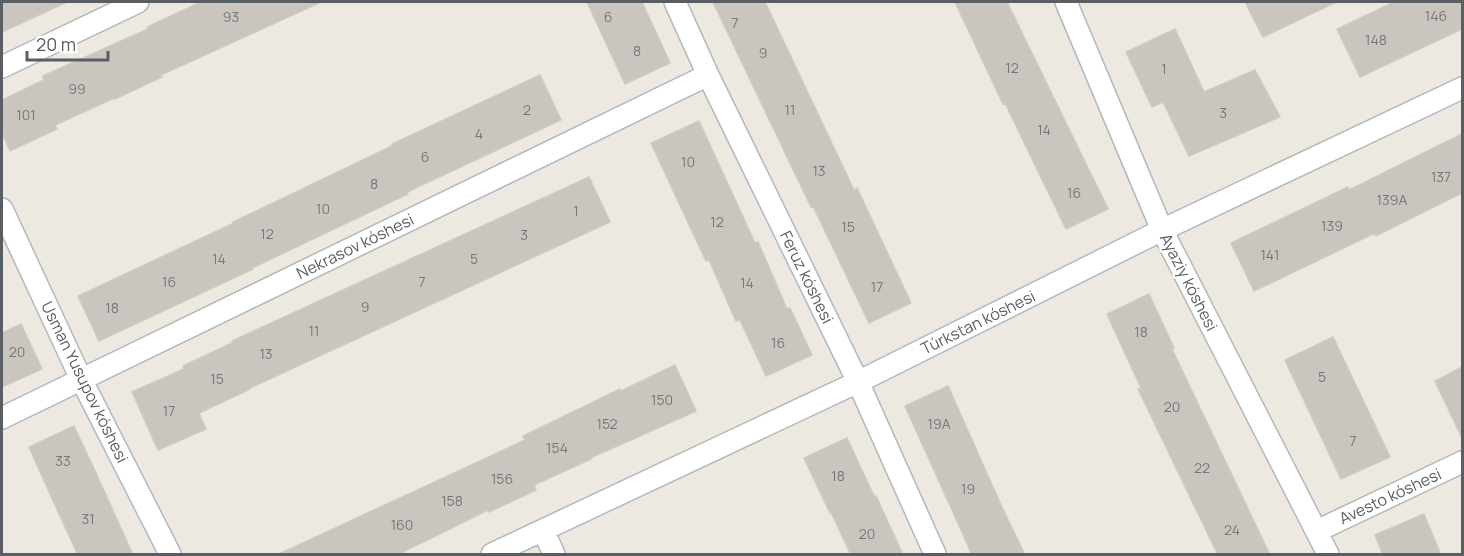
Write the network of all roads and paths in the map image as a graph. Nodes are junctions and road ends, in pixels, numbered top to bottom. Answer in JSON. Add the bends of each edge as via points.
{"nodes":[{"id":1,"x":138,"y":2,"type":"edge"},
{"id":2,"x":675,"y":2,"type":"edge"},
{"id":3,"x":1066,"y":2,"type":"edge"},
{"id":4,"x":2,"y":67,"type":"edge"},
{"id":5,"x":708,"y":75,"type":"junction"},
{"id":6,"x":1462,"y":88,"type":"edge"},
{"id":7,"x":2,"y":209,"type":"edge"},
{"id":8,"x":1162,"y":230,"type":"junction"},
{"id":9,"x":81,"y":379,"type":"junction"},
{"id":10,"x":858,"y":382,"type":"junction"},
{"id":11,"x":2,"y":418,"type":"edge"},
{"id":12,"x":1462,"y":462,"type":"edge"},
{"id":13,"x":543,"y":530,"type":"junction"},
{"id":14,"x":1317,"y":531,"type":"junction"},
{"id":15,"x":170,"y":555,"type":"edge"},
{"id":16,"x":492,"y":555,"type":"edge"},
{"id":17,"x":554,"y":555,"type":"edge"},
{"id":18,"x":935,"y":555,"type":"edge"},
{"id":19,"x":1328,"y":555,"type":"edge"}],
"edges":[{"from":1,"to":4,"type":"street"},
{"from":2,"to":5,"type":"street","name":"Feruz kóshesi"},
{"from":3,"to":8,"type":"street","name":"Ayaziy kóshesi"},
{"from":5,"to":9,"type":"street","name":"Nekrasov kóshesi"},
{"from":5,"to":10,"type":"street","name":"Feruz kóshesi"},
{"from":6,"to":8,"type":"street","name":"Túrkstan kóshesi"},
{"from":7,"to":9,"type":"street","name":"Usman Yusupov kóshesi"},
{"from":8,"to":10,"type":"street","name":"Túrkstan kóshesi"},
{"from":8,"to":14,"type":"street","name":"Ayaziy kóshesi"},
{"from":9,"to":11,"type":"street","name":"Nekrasov kóshesi"},
{"from":9,"to":15,"type":"street","name":"Usman Yusupov kóshesi"},
{"from":10,"to":13,"type":"street","name":"Túrkstan kóshesi"},
{"from":10,"to":18,"type":"street","name":"Feruz kóshesi"},
{"from":12,"to":14,"type":"street","name":"Avesto kóshesi"},
{"from":13,"to":16,"type":"street","name":"Túrkstan kóshesi"},
{"from":13,"to":17,"type":"street"},
{"from":14,"to":19,"type":"street","name":"Ayaziy kóshesi"}]}
